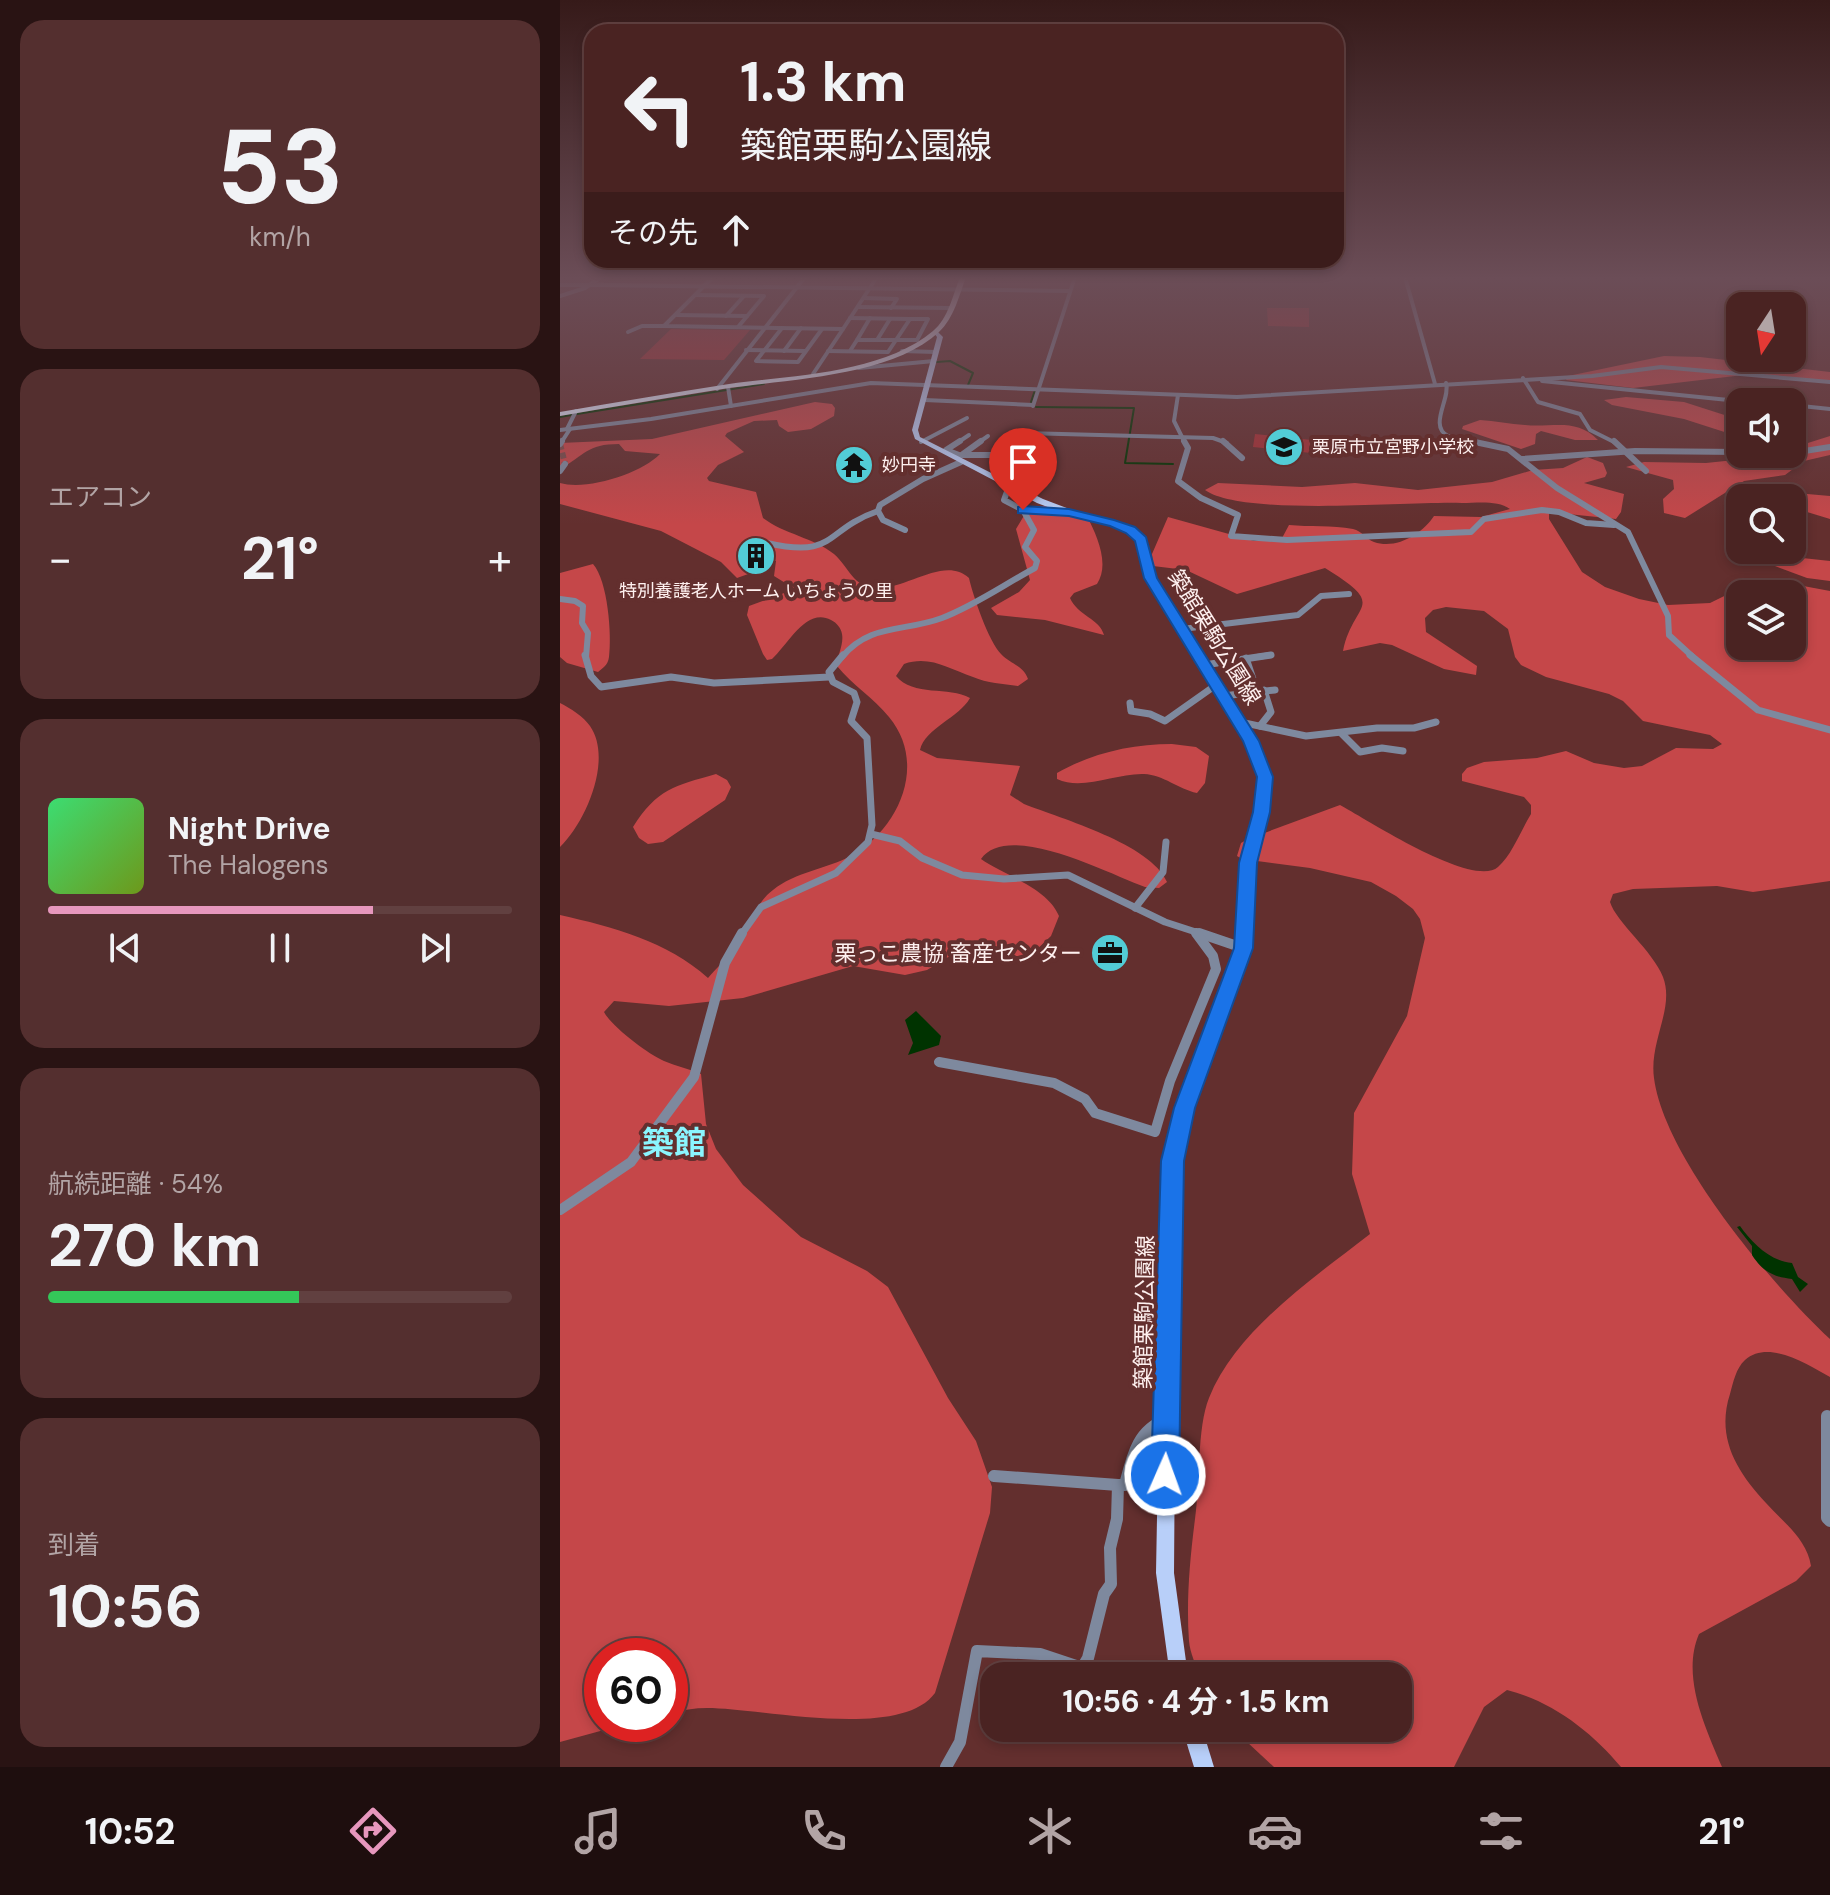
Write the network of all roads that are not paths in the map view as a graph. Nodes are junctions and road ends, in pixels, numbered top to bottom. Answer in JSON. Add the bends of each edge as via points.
{"nodes":[{"id":1,"x":739,"y":359,"type":"edge"},
{"id":2,"x":757,"y":359,"type":"edge"},
{"id":3,"x":800,"y":359,"type":"edge"},
{"id":4,"x":822,"y":359,"type":"edge"},
{"id":5,"x":875,"y":359,"type":"edge"},
{"id":6,"x":930,"y":359,"type":"edge"},
{"id":7,"x":934,"y":359,"type":"edge"},
{"id":8,"x":1049,"y":359,"type":"edge"},
{"id":9,"x":1428,"y":359,"type":"edge"},
{"id":10,"x":847,"y":368,"type":"junction"},
{"id":11,"x":813,"y":374,"type":"junction"},
{"id":12,"x":1525,"y":378,"type":"junction"},
{"id":13,"x":1830,"y":382,"type":"edge"},
{"id":14,"x":928,"y":383,"type":"junction"},
{"id":15,"x":1446,"y":383,"type":"junction"},
{"id":16,"x":1435,"y":384,"type":"junction"},
{"id":17,"x":1040,"y":388,"type":"junction"},
{"id":18,"x":717,"y":389,"type":"junction"},
{"id":19,"x":728,"y":389,"type":"junction"},
{"id":20,"x":1178,"y":395,"type":"junction"},
{"id":21,"x":1726,"y":399,"type":"edge"},
{"id":22,"x":925,"y":400,"type":"junction"},
{"id":23,"x":731,"y":406,"type":"junction"},
{"id":24,"x":1806,"y":406,"type":"edge"},
{"id":25,"x":1830,"y":409,"type":"edge"},
{"id":26,"x":568,"y":413,"type":"edge"},
{"id":27,"x":967,"y":418,"type":"dead end"},
{"id":28,"x":566,"y":429,"type":"edge"},
{"id":29,"x":1024,"y":433,"type":"dead end"},
{"id":30,"x":969,"y":435,"type":"dead end"},
{"id":31,"x":988,"y":436,"type":"dead end"},
{"id":32,"x":1182,"y":437,"type":"junction"},
{"id":33,"x":921,"y":442,"type":"junction"},
{"id":34,"x":560,"y":444,"type":"edge"},
{"id":35,"x":1830,"y":447,"type":"edge"},
{"id":36,"x":1806,"y":451,"type":"edge"},
{"id":37,"x":1626,"y":452,"type":"junction"},
{"id":38,"x":1726,"y":452,"type":"edge"},
{"id":39,"x":1018,"y":455,"type":"dead end"},
{"id":40,"x":958,"y":457,"type":"junction"},
{"id":41,"x":1242,"y":458,"type":"dead end"},
{"id":42,"x":1522,"y":459,"type":"junction"},
{"id":43,"x":565,"y":464,"type":"dead end"},
{"id":44,"x":560,"y":471,"type":"edge"},
{"id":45,"x":1646,"y":471,"type":"dead end"},
{"id":46,"x":1009,"y":486,"type":"junction"},
{"id":47,"x":1023,"y":510,"type":"junction"},
{"id":48,"x":878,"y":511,"type":"junction"},
{"id":49,"x":1069,"y":512,"type":"junction"},
{"id":50,"x":1614,"y":525,"type":"junction"},
{"id":51,"x":905,"y":530,"type":"dead end"},
{"id":52,"x":767,"y":543,"type":"dead end"},
{"id":53,"x":1349,"y":594,"type":"dead end"},
{"id":54,"x":560,"y":599,"type":"edge"},
{"id":55,"x":1182,"y":629,"type":"junction"},
{"id":56,"x":1271,"y":655,"type":"dead end"},
{"id":57,"x":1246,"y":658,"type":"junction"},
{"id":58,"x":1204,"y":665,"type":"junction"},
{"id":59,"x":829,"y":677,"type":"junction"},
{"id":60,"x":1220,"y":690,"type":"junction"},
{"id":61,"x":1275,"y":690,"type":"dead end"},
{"id":62,"x":1260,"y":691,"type":"junction"},
{"id":63,"x":1130,"y":703,"type":"dead end"},
{"id":64,"x":1240,"y":722,"type":"junction"},
{"id":65,"x":1436,"y":722,"type":"dead end"},
{"id":66,"x":1260,"y":726,"type":"junction"},
{"id":67,"x":1830,"y":730,"type":"edge"},
{"id":68,"x":1341,"y":733,"type":"junction"},
{"id":69,"x":1403,"y":751,"type":"dead end"},
{"id":70,"x":871,"y":834,"type":"junction"},
{"id":71,"x":1166,"y":842,"type":"dead end"},
{"id":72,"x":1135,"y":908,"type":"junction"},
{"id":73,"x":1196,"y":933,"type":"junction"},
{"id":74,"x":1243,"y":948,"type":"junction"},
{"id":75,"x":939,"y":1062,"type":"dead end"},
{"id":76,"x":560,"y":1210,"type":"edge"},
{"id":77,"x":1827,"y":1416,"type":"dead end"},
{"id":78,"x":1167,"y":1419,"type":"junction"},
{"id":79,"x":994,"y":1476,"type":"dead end"},
{"id":80,"x":1118,"y":1485,"type":"junction"},
{"id":81,"x":1830,"y":1521,"type":"edge"},
{"id":82,"x":1177,"y":1662,"type":"edge"},
{"id":83,"x":1196,"y":1742,"type":"edge"},
{"id":84,"x":946,"y":1767,"type":"edge"},
{"id":85,"x":1204,"y":1767,"type":"edge"}],
"edges":[{"from":1,"to":18,"type":"street"},
{"from":2,"to":3,"type":"street"},
{"from":4,"to":11,"type":"street"},
{"from":5,"to":10,"type":"highway"},
{"from":6,"to":10,"type":"street"},
{"from":7,"to":14,"type":"main road"},
{"from":8,"to":17,"type":"street"},
{"from":9,"to":16,"type":"street"},
{"from":10,"to":11,"type":"highway"},
{"from":11,"to":19,"type":"highway"},
{"from":12,"to":13,"type":"street","via":[[1649,367]]},
{"from":12,"to":15,"type":"street"},
{"from":12,"to":21,"type":"street","via":[[1591,389]]},
{"from":12,"to":37,"type":"street","via":[[1538,402],[1580,414],[1590,430]]},
{"from":14,"to":17,"type":"street"},
{"from":14,"to":22,"type":"main road"},
{"from":14,"to":23,"type":"street","via":[[849,385]]},
{"from":15,"to":16,"type":"street"},
{"from":15,"to":42,"type":"street","via":[[1449,392],[1439,413],[1442,431],[1453,439],[1508,449]]},
{"from":16,"to":20,"type":"street","via":[[1237,397]]},
{"from":17,"to":20,"type":"street"},
{"from":17,"to":22,"type":"street","via":[[1032,405]]},
{"from":18,"to":19,"type":"highway"},
{"from":18,"to":26,"type":"highway"},
{"from":19,"to":23,"type":"street"},
{"from":20,"to":32,"type":"street","via":[[1174,421]]},
{"from":22,"to":33,"type":"main road","via":[[915,430]]},
{"from":23,"to":28,"type":"street"},
{"from":24,"to":25,"type":"street"},
{"from":26,"to":28,"type":"street"},
{"from":27,"to":33,"type":"street"},
{"from":28,"to":34,"type":"street"},
{"from":29,"to":32,"type":"street"},
{"from":30,"to":40,"type":"street","via":[[946,450]]},
{"from":31,"to":40,"type":"street"},
{"from":32,"to":41,"type":"street","via":[[1220,439]]},
{"from":32,"to":50,"type":"street","via":[[1188,448],[1178,481],[1238,515],[1231,536],[1287,540],[1471,532],[1484,519],[1542,510]]},
{"from":33,"to":40,"type":"main road","name":"築館栗駒公園線"},
{"from":35,"to":36,"type":"street"},
{"from":37,"to":38,"type":"street"},
{"from":37,"to":42,"type":"street"},
{"from":37,"to":45,"type":"street"},
{"from":39,"to":40,"type":"street"},
{"from":40,"to":46,"type":"main road","name":"築館栗駒公園線"},
{"from":40,"to":48,"type":"street","via":[[888,498]]},
{"from":42,"to":50,"type":"street"},
{"from":43,"to":44,"type":"street"},
{"from":46,"to":47,"type":"street","via":[[1004,500]]},
{"from":46,"to":49,"type":"main road","name":"築館栗駒公園線"},
{"from":47,"to":49,"type":"street"},
{"from":47,"to":59,"type":"street","via":[[1034,530],[1025,547],[1037,561],[1031,572],[942,618],[855,641],[832,666]]},
{"from":48,"to":51,"type":"street","via":[[883,520]]},
{"from":48,"to":52,"type":"street","via":[[816,549]]},
{"from":49,"to":55,"type":"main road","name":"築館栗駒公園線","via":[[1137,535],[1150,578]]},
{"from":50,"to":67,"type":"street","via":[[1632,538],[1668,616],[1674,642],[1758,710]]},
{"from":53,"to":55,"type":"street","via":[[1321,596],[1298,615]]},
{"from":54,"to":59,"type":"street","via":[[583,606],[582,623],[588,633],[584,652],[593,681],[601,687],[671,677],[714,683]]},
{"from":55,"to":58,"type":"main road","name":"築館栗駒公園線"},
{"from":56,"to":57,"type":"street"},
{"from":57,"to":58,"type":"street"},
{"from":57,"to":62,"type":"street"},
{"from":58,"to":60,"type":"main road","name":"築館栗駒公園線"},
{"from":59,"to":70,"type":"street","via":[[854,693],[851,721],[867,738]]},
{"from":60,"to":62,"type":"street"},
{"from":60,"to":63,"type":"street","via":[[1165,721],[1131,711]]},
{"from":60,"to":64,"type":"main road","name":"築館栗駒公園線"},
{"from":61,"to":62,"type":"street"},
{"from":62,"to":66,"type":"street","via":[[1271,712]]},
{"from":64,"to":66,"type":"street"},
{"from":64,"to":74,"type":"main road","name":"築館栗駒公園線","via":[[1259,756],[1265,786],[1248,863]]},
{"from":65,"to":68,"type":"street"},
{"from":66,"to":68,"type":"street","via":[[1306,736]]},
{"from":68,"to":69,"type":"street","via":[[1360,752]]},
{"from":70,"to":72,"type":"street","via":[[900,841],[922,858],[962,875],[1068,875]]},
{"from":70,"to":76,"type":"street","via":[[861,852],[836,873],[761,907],[730,949],[694,1077],[631,1162]]},
{"from":71,"to":72,"type":"street","via":[[1162,877]]},
{"from":72,"to":73,"type":"street"},
{"from":73,"to":74,"type":"street"},
{"from":73,"to":75,"type":"street","via":[[1216,969],[1155,1132],[1095,1113],[1085,1099],[1054,1083]]},
{"from":74,"to":78,"type":"main road","name":"築館栗駒公園線","via":[[1185,1108],[1172,1161]]},
{"from":77,"to":81,"type":"street"},
{"from":78,"to":80,"type":"street","via":[[1144,1431],[1125,1485]]},
{"from":78,"to":82,"type":"main road","name":"築館栗駒公園線","via":[[1165,1573]]},
{"from":79,"to":80,"type":"street"},
{"from":80,"to":84,"type":"street","via":[[1111,1584],[1082,1668],[1040,1654],[977,1651],[960,1742]]},
{"from":83,"to":85,"type":"main road"}]}
